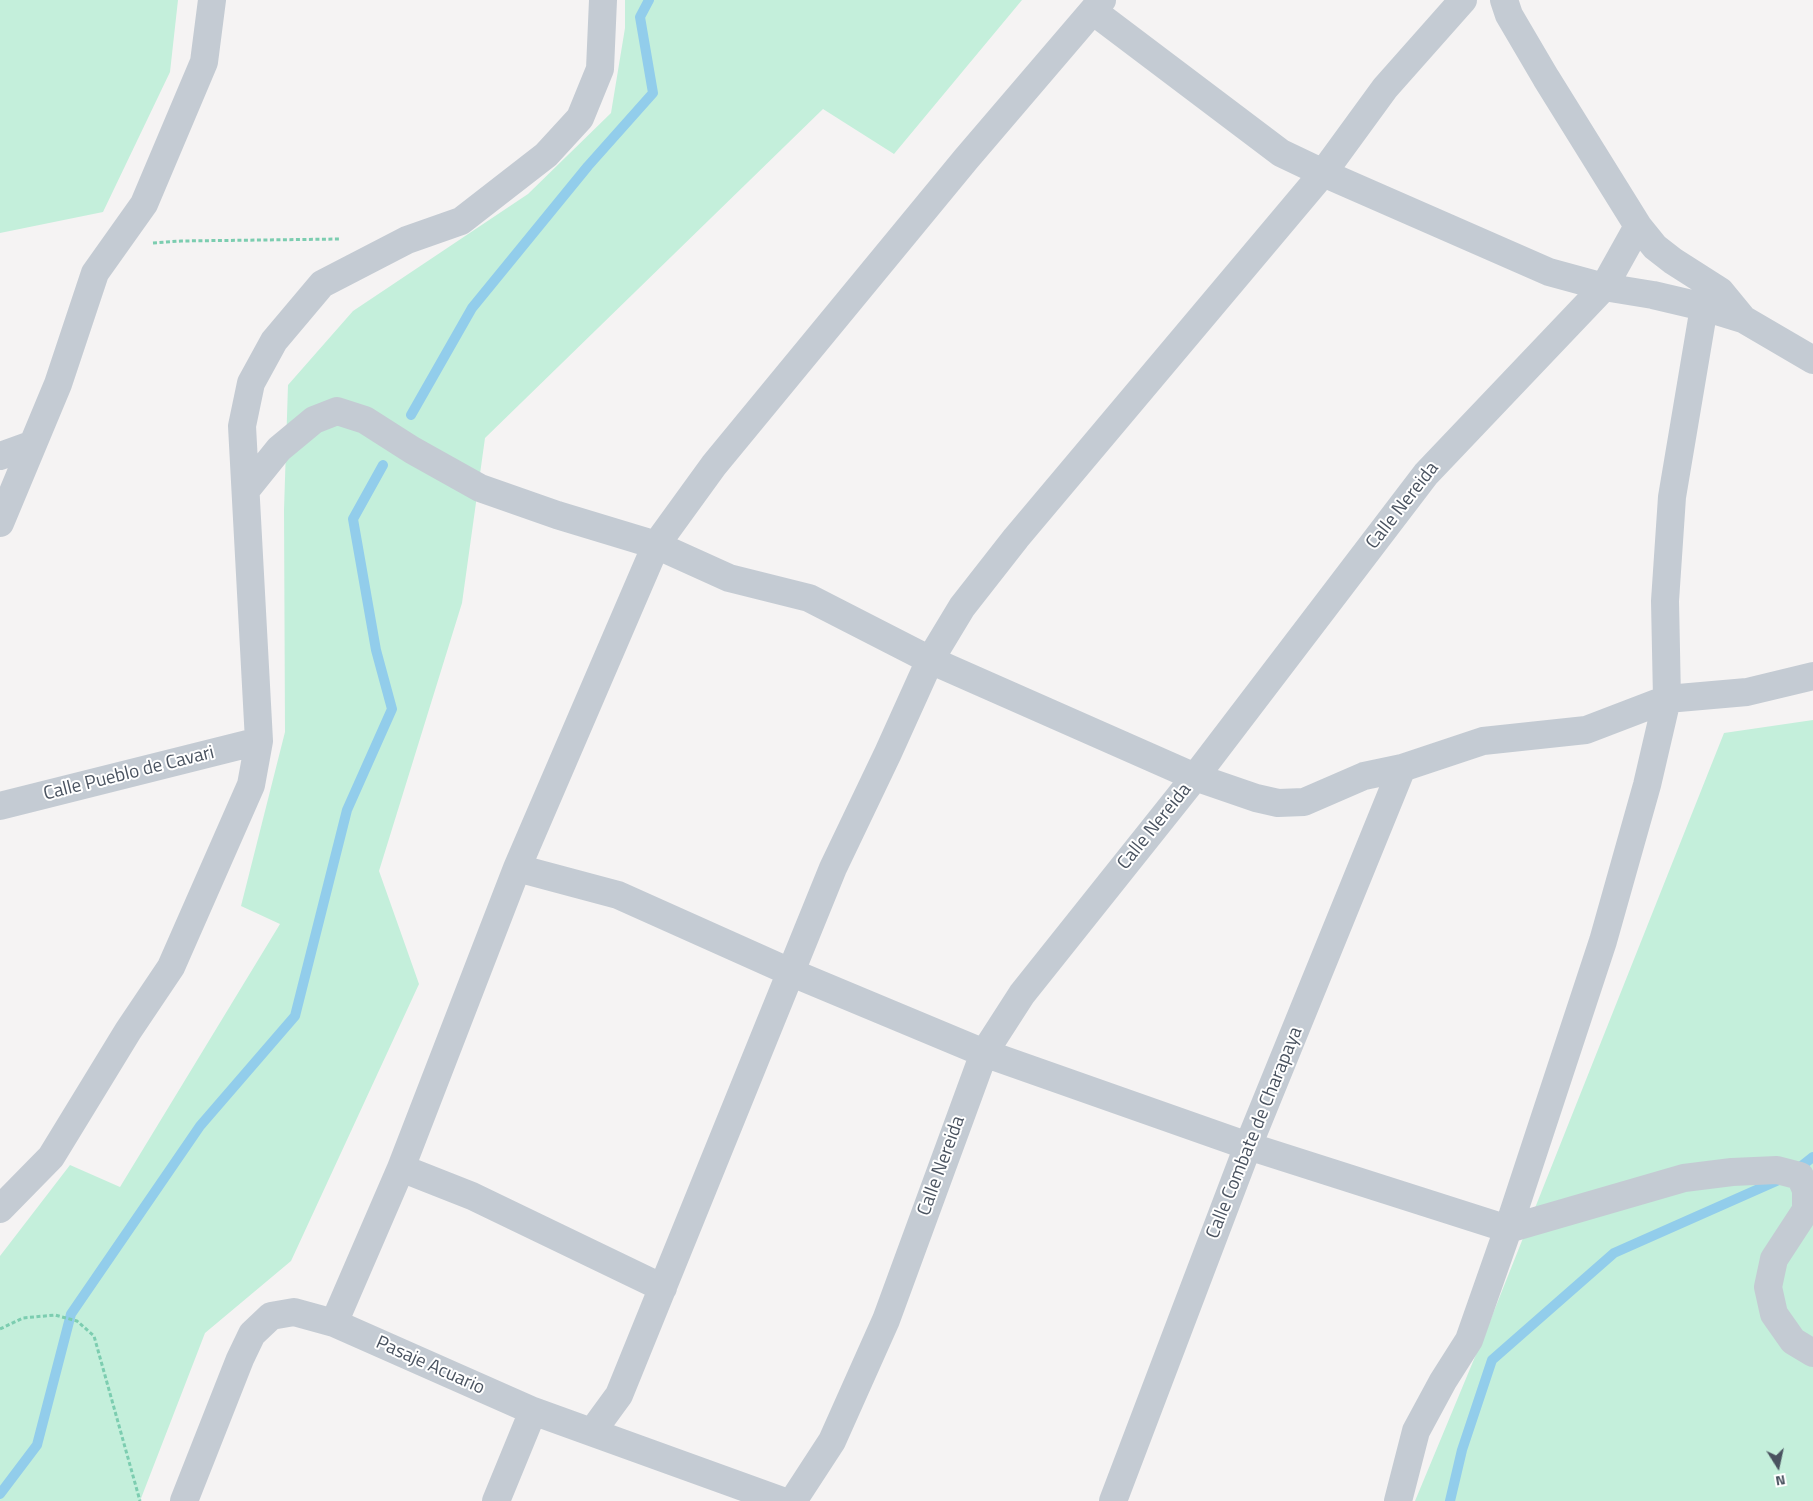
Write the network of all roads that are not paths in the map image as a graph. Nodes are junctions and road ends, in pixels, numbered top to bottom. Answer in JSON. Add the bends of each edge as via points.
{"nodes":[{"id":1,"x":212,"y":0,"type":"edge"},
{"id":2,"x":603,"y":0,"type":"edge"},
{"id":3,"x":1463,"y":0,"type":"edge"},
{"id":4,"x":1504,"y":0,"type":"edge"},
{"id":5,"x":1097,"y":6,"type":"edge"},
{"id":6,"x":1323,"y":173,"type":"junction"},
{"id":7,"x":1638,"y":226,"type":"junction"},
{"id":8,"x":1604,"y":288,"type":"junction"},
{"id":9,"x":1704,"y":307,"type":"junction"},
{"id":10,"x":1743,"y":318,"type":"junction"},
{"id":11,"x":1813,"y":360,"type":"edge"},
{"id":12,"x":31,"y":446,"type":"junction"},
{"id":13,"x":0,"y":456,"type":"edge"},
{"id":14,"x":246,"y":490,"type":"junction"},
{"id":15,"x":0,"y":523,"type":"edge"},
{"id":16,"x":656,"y":545,"type":"junction"},
{"id":17,"x":930,"y":660,"type":"junction"},
{"id":18,"x":1813,"y":676,"type":"edge"},
{"id":19,"x":1667,"y":699,"type":"junction"},
{"id":20,"x":258,"y":741,"type":"junction"},
{"id":21,"x":1402,"y":768,"type":"junction"},
{"id":22,"x":1195,"y":777,"type":"junction"},
{"id":23,"x":0,"y":806,"type":"edge"},
{"id":24,"x":517,"y":868,"type":"junction"},
{"id":25,"x":790,"y":972,"type":"junction"},
{"id":26,"x":984,"y":1053,"type":"junction"},
{"id":27,"x":1248,"y":1146,"type":"junction"},
{"id":28,"x":401,"y":1168,"type":"junction"},
{"id":29,"x":0,"y":1210,"type":"edge"},
{"id":30,"x":1508,"y":1229,"type":"junction"},
{"id":31,"x":663,"y":1288,"type":"junction"},
{"id":32,"x":334,"y":1323,"type":"junction"},
{"id":33,"x":1813,"y":1353,"type":"edge"},
{"id":34,"x":533,"y":1411,"type":"junction"},
{"id":35,"x":592,"y":1432,"type":"junction"},
{"id":36,"x":184,"y":1501,"type":"edge"},
{"id":37,"x":496,"y":1501,"type":"edge"},
{"id":38,"x":782,"y":1501,"type":"edge"},
{"id":39,"x":793,"y":1501,"type":"edge"},
{"id":40,"x":1113,"y":1501,"type":"edge"},
{"id":41,"x":1398,"y":1501,"type":"edge"}],
"edges":[{"from":1,"to":12,"type":"street","via":[[204,62],[144,204],[95,273],[58,384]]},
{"from":2,"to":14,"type":"street","via":[[600,69],[580,118],[546,155],[461,221],[407,240],[322,284],[274,341],[251,383],[242,426]]},
{"from":3,"to":6,"type":"street","via":[[1385,88]]},
{"from":4,"to":7,"type":"street","via":[[1546,78]]},
{"from":5,"to":6,"type":"street","via":[[1281,153]]},
{"from":5,"to":16,"type":"street","via":[[714,465]]},
{"from":6,"to":8,"type":"street","via":[[1549,272]]},
{"from":6,"to":17,"type":"street","via":[[1016,538],[962,607]]},
{"from":7,"to":8,"type":"street","name":"Calle Nereida"},
{"from":7,"to":10,"type":"street","via":[[1654,247],[1720,291]]},
{"from":8,"to":9,"type":"street"},
{"from":8,"to":22,"type":"street","name":"Calle Nereida","via":[[1426,474]]},
{"from":9,"to":10,"type":"street"},
{"from":9,"to":19,"type":"street","via":[[1672,497],[1665,600]]},
{"from":10,"to":11,"type":"street"},
{"from":12,"to":13,"type":"street"},
{"from":12,"to":15,"type":"street"},
{"from":14,"to":16,"type":"street","via":[[279,449],[314,420],[337,411],[364,420],[480,488]]},
{"from":14,"to":20,"type":"street"},
{"from":16,"to":17,"type":"street","via":[[729,578],[809,598]]},
{"from":16,"to":24,"type":"street"},
{"from":17,"to":22,"type":"street"},
{"from":17,"to":25,"type":"street","via":[[833,868]]},
{"from":18,"to":19,"type":"street","via":[[1747,692]]},
{"from":19,"to":21,"type":"street","via":[[1586,730],[1483,741]]},
{"from":19,"to":30,"type":"street","via":[[1647,785],[1603,941]]},
{"from":20,"to":23,"type":"street","name":"Calle Pueblo de Cavari"},
{"from":20,"to":29,"type":"street","via":[[251,785],[172,967],[128,1031],[51,1157]]},
{"from":21,"to":22,"type":"street","via":[[1364,776],[1304,802],[1278,803],[1256,798]]},
{"from":21,"to":27,"type":"street","name":"Calle Combate de Charapaya"},
{"from":22,"to":26,"type":"street","name":"Calle Nereida","via":[[1022,994]]},
{"from":24,"to":25,"type":"street","via":[[618,895]]},
{"from":24,"to":28,"type":"street"},
{"from":25,"to":26,"type":"street"},
{"from":25,"to":31,"type":"street"},
{"from":26,"to":27,"type":"street"},
{"from":26,"to":39,"type":"street","name":"Calle Nereida","via":[[886,1320],[832,1441]]},
{"from":27,"to":30,"type":"street"},
{"from":27,"to":40,"type":"street","name":"Calle Combate de Charapaya"},
{"from":28,"to":31,"type":"street","via":[[472,1196]]},
{"from":28,"to":32,"type":"street"},
{"from":30,"to":33,"type":"street","via":[[1684,1178],[1777,1170],[1800,1176],[1806,1190],[1806,1210],[1774,1259],[1768,1287],[1774,1314],[1792,1341]]},
{"from":30,"to":41,"type":"street","via":[[1469,1340],[1416,1431]]},
{"from":31,"to":35,"type":"street","via":[[619,1395]]},
{"from":32,"to":34,"type":"street","name":"Pasaje Acuario"},
{"from":32,"to":36,"type":"street","name":"Pasaje Acuario","via":[[294,1312],[271,1316],[252,1334]]},
{"from":34,"to":35,"type":"street","name":"Pasaje Acuario"},
{"from":34,"to":37,"type":"street"},
{"from":35,"to":38,"type":"street","name":"Pasaje Acuario"}]}
